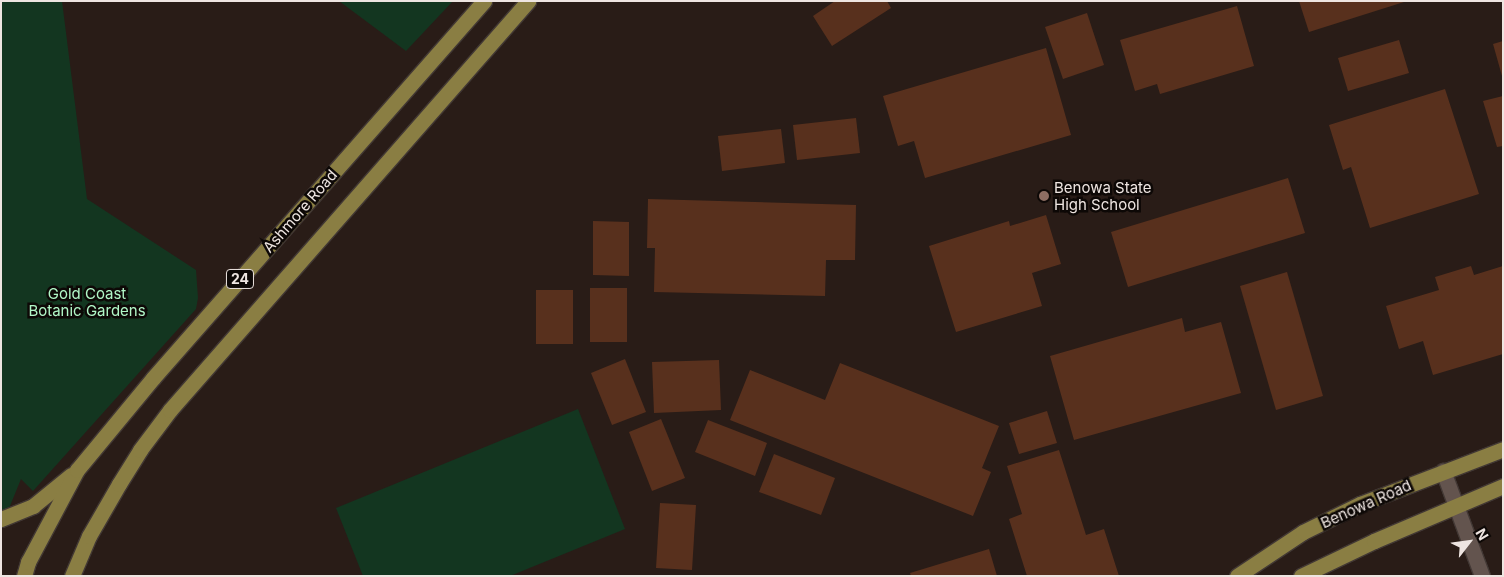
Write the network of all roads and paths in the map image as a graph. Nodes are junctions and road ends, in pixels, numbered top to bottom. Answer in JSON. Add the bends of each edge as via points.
{"nodes":[{"id":1,"x":484,"y":1,"type":"edge"},
{"id":2,"x":528,"y":1,"type":"edge"},
{"id":3,"x":1503,"y":441,"type":"edge"},
{"id":4,"x":1497,"y":452,"type":"edge"},
{"id":5,"x":77,"y":470,"type":"junction"},
{"id":6,"x":1443,"y":471,"type":"junction"},
{"id":7,"x":1503,"y":486,"type":"edge"},
{"id":8,"x":1457,"y":507,"type":"junction"},
{"id":9,"x":1,"y":519,"type":"edge"},
{"id":10,"x":24,"y":576,"type":"edge"},
{"id":11,"x":72,"y":576,"type":"edge"},
{"id":12,"x":1237,"y":576,"type":"edge"},
{"id":13,"x":1301,"y":576,"type":"edge"},
{"id":14,"x":1482,"y":576,"type":"edge"}],
"edges":[{"from":1,"to":5,"type":"main road","name":"Ashmore Road","number":"24","via":[[153,378]]},
{"from":2,"to":11,"type":"main road","number":"24","via":[[170,410],[140,450],[89,536]]},
{"from":3,"to":4,"type":"street"},
{"from":4,"to":6,"type":"main road","name":"Benowa Road"},
{"from":5,"to":9,"type":"main road","via":[[34,506]]},
{"from":5,"to":10,"type":"main road","name":"Ashmore Road","number":"24","via":[[28,562]]},
{"from":6,"to":8,"type":"street"},
{"from":6,"to":12,"type":"main road","name":"Benowa Road","via":[[1360,504],[1303,532]]},
{"from":7,"to":8,"type":"main road"},
{"from":8,"to":13,"type":"main road","via":[[1366,544]]},
{"from":8,"to":14,"type":"street"}]}
